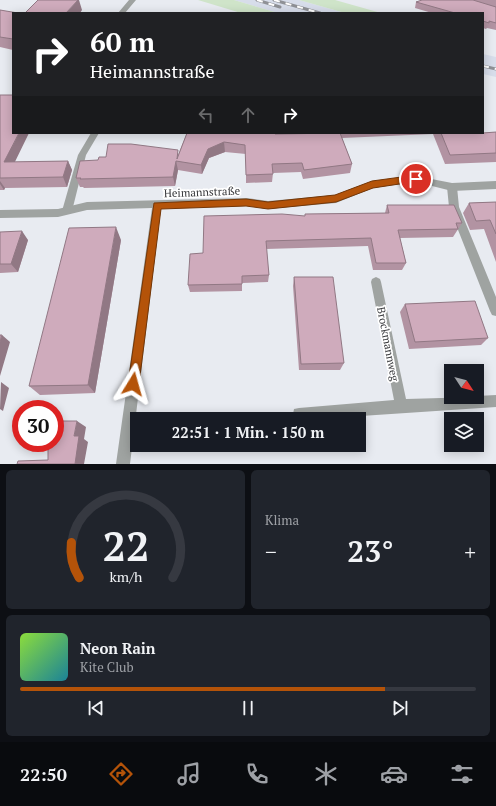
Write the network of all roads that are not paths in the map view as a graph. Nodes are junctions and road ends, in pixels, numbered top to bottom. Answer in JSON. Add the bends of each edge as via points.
{"nodes":[{"id":1,"x":133,"y":0,"type":"edge"},
{"id":2,"x":122,"y":12,"type":"edge"},
{"id":3,"x":94,"y":134,"type":"edge"},
{"id":4,"x":496,"y":185,"type":"edge"},
{"id":5,"x":452,"y":187,"type":"junction"},
{"id":6,"x":157,"y":205,"type":"junction"},
{"id":7,"x":67,"y":211,"type":"junction"},
{"id":8,"x":0,"y":214,"type":"edge"},
{"id":9,"x":376,"y":282,"type":"dead end"},
{"id":10,"x":496,"y":311,"type":"edge"},
{"id":11,"x":496,"y":402,"type":"edge"},
{"id":12,"x":400,"y":406,"type":"junction"},
{"id":13,"x":324,"y":412,"type":"edge"},
{"id":14,"x":123,"y":464,"type":"edge"}],
"edges":[{"from":1,"to":2,"type":"street"},
{"from":3,"to":7,"type":"street","via":[[82,155]]},
{"from":4,"to":5,"type":"street","name":"Heimannstraße"},
{"from":5,"to":6,"type":"street","name":"Heimannstraße","via":[[416,179],[372,185],[336,199],[268,206],[246,202]]},
{"from":5,"to":10,"type":"street","via":[[454,207]]},
{"from":6,"to":7,"type":"street","name":"Heimannstraße","via":[[87,206]]},
{"from":6,"to":14,"type":"street"},
{"from":7,"to":8,"type":"street","name":"Heimannstraße"},
{"from":9,"to":12,"type":"street","name":"Brockmannweg"},
{"from":11,"to":12,"type":"street"},
{"from":12,"to":13,"type":"street"}]}
